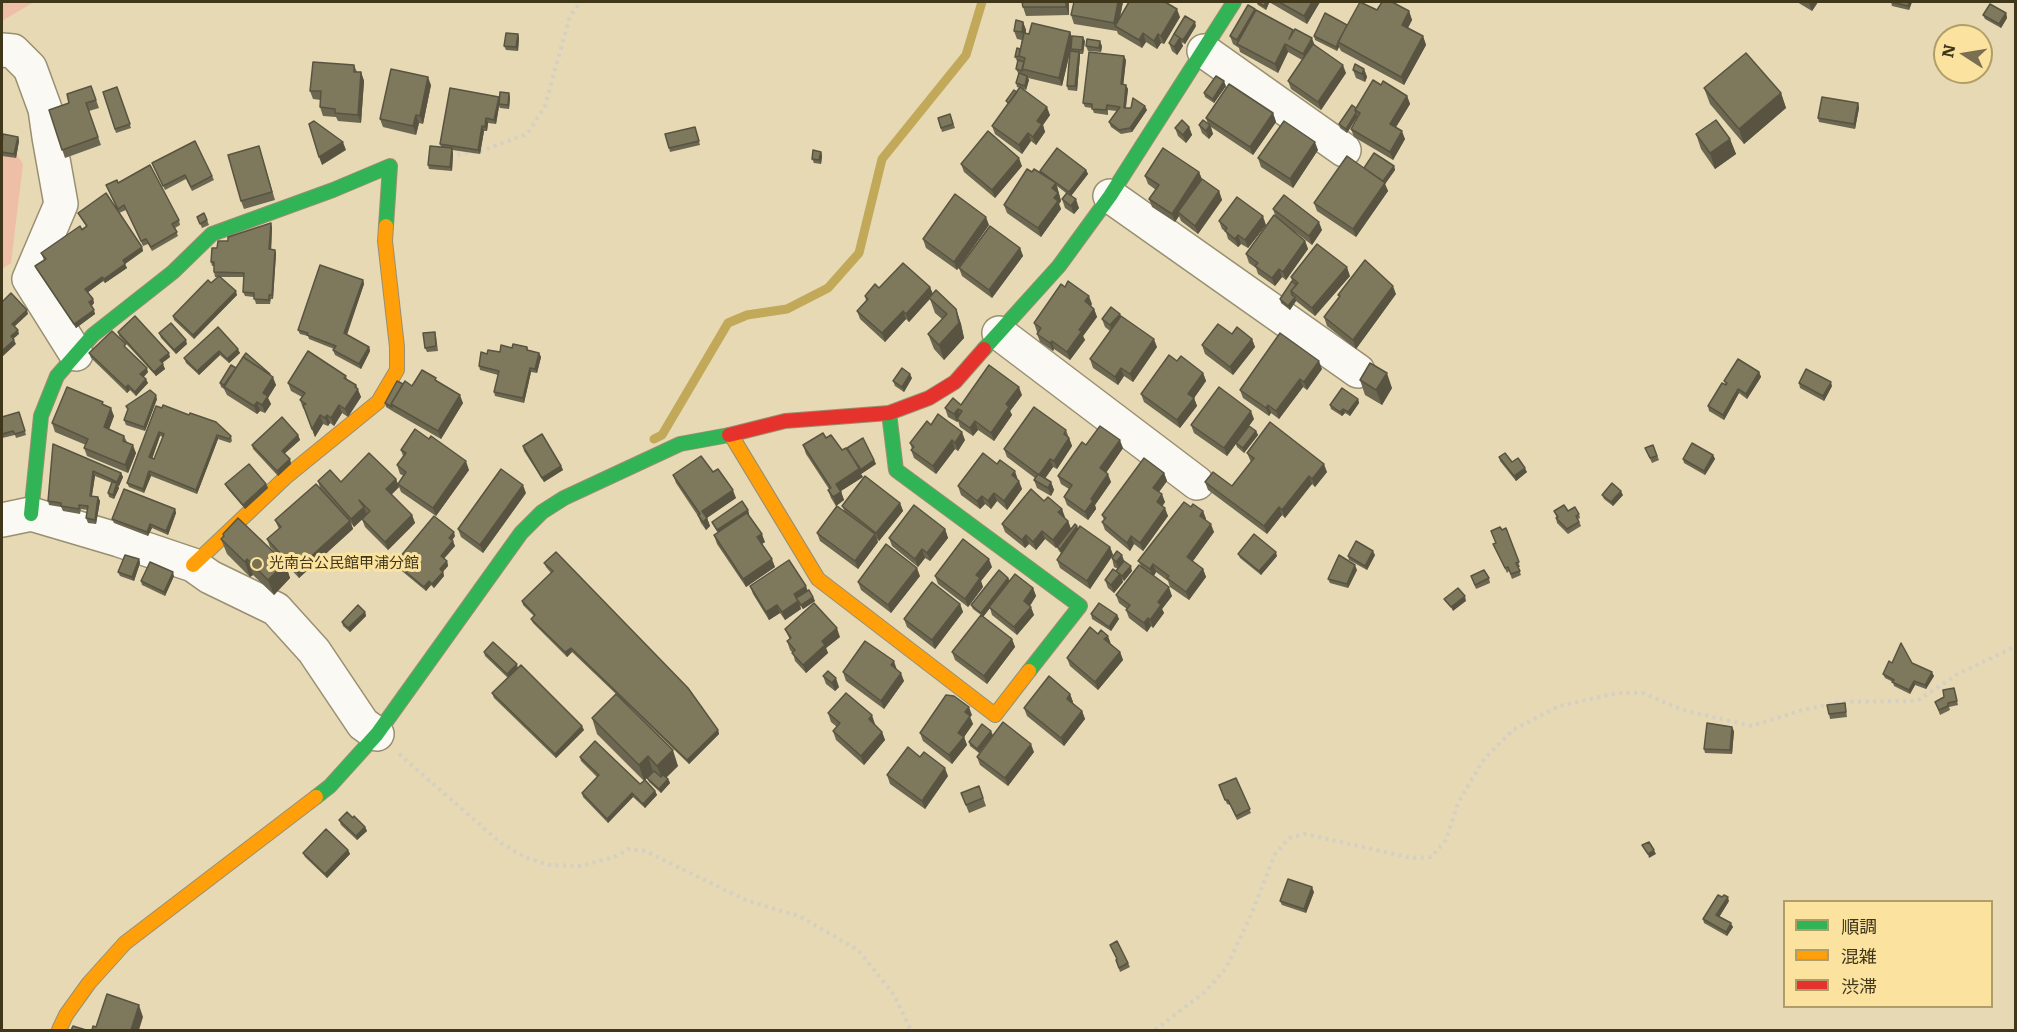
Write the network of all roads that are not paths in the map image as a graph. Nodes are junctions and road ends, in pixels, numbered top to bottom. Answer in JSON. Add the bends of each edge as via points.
{"nodes":[{"id":1,"x":1234,"y":2,"type":"edge"},
{"id":2,"x":2,"y":50,"type":"edge"},
{"id":3,"x":1204,"y":51,"type":"junction"},
{"id":4,"x":1344,"y":150,"type":"dead end"},
{"id":5,"x":1110,"y":196,"type":"junction"},
{"id":6,"x":999,"y":333,"type":"junction"},
{"id":7,"x":76,"y":354,"type":"junction"},
{"id":8,"x":1358,"y":371,"type":"dead end"},
{"id":9,"x":890,"y":412,"type":"junction"},
{"id":10,"x":730,"y":435,"type":"junction"},
{"id":11,"x":1197,"y":483,"type":"dead end"},
{"id":12,"x":16,"y":517,"type":"edge"},
{"id":13,"x":193,"y":565,"type":"junction"},
{"id":14,"x":377,"y":734,"type":"junction"},
{"id":15,"x":60,"y":1030,"type":"edge"}],
"edges":[{"from":1,"to":3,"type":"street"},
{"from":2,"to":7,"type":"street","via":[[14,51],[30,68],[45,109],[61,204],[29,279]]},
{"from":3,"to":4,"type":"street"},
{"from":3,"to":5,"type":"street"},
{"from":5,"to":6,"type":"street","via":[[1059,266]]},
{"from":5,"to":8,"type":"street"},
{"from":6,"to":9,"type":"street","via":[[955,382],[929,398]]},
{"from":6,"to":11,"type":"street"},
{"from":7,"to":12,"type":"street","via":[[57,376],[41,416]]},
{"from":7,"to":13,"type":"street","via":[[93,335],[174,272],[212,234],[390,166],[385,241],[397,370],[378,402],[287,476]]},
{"from":9,"to":10,"type":"street","via":[[785,421]]},
{"from":9,"to":10,"type":"street","via":[[896,470],[1080,606],[995,715],[818,579]]},
{"from":10,"to":14,"type":"street","via":[[680,444],[542,512],[521,533]]},
{"from":12,"to":13,"type":"street","via":[[119,540]]},
{"from":13,"to":14,"type":"street","via":[[276,609],[314,651],[363,724]]},
{"from":14,"to":15,"type":"street","via":[[330,786],[125,943],[89,983]]}]}
